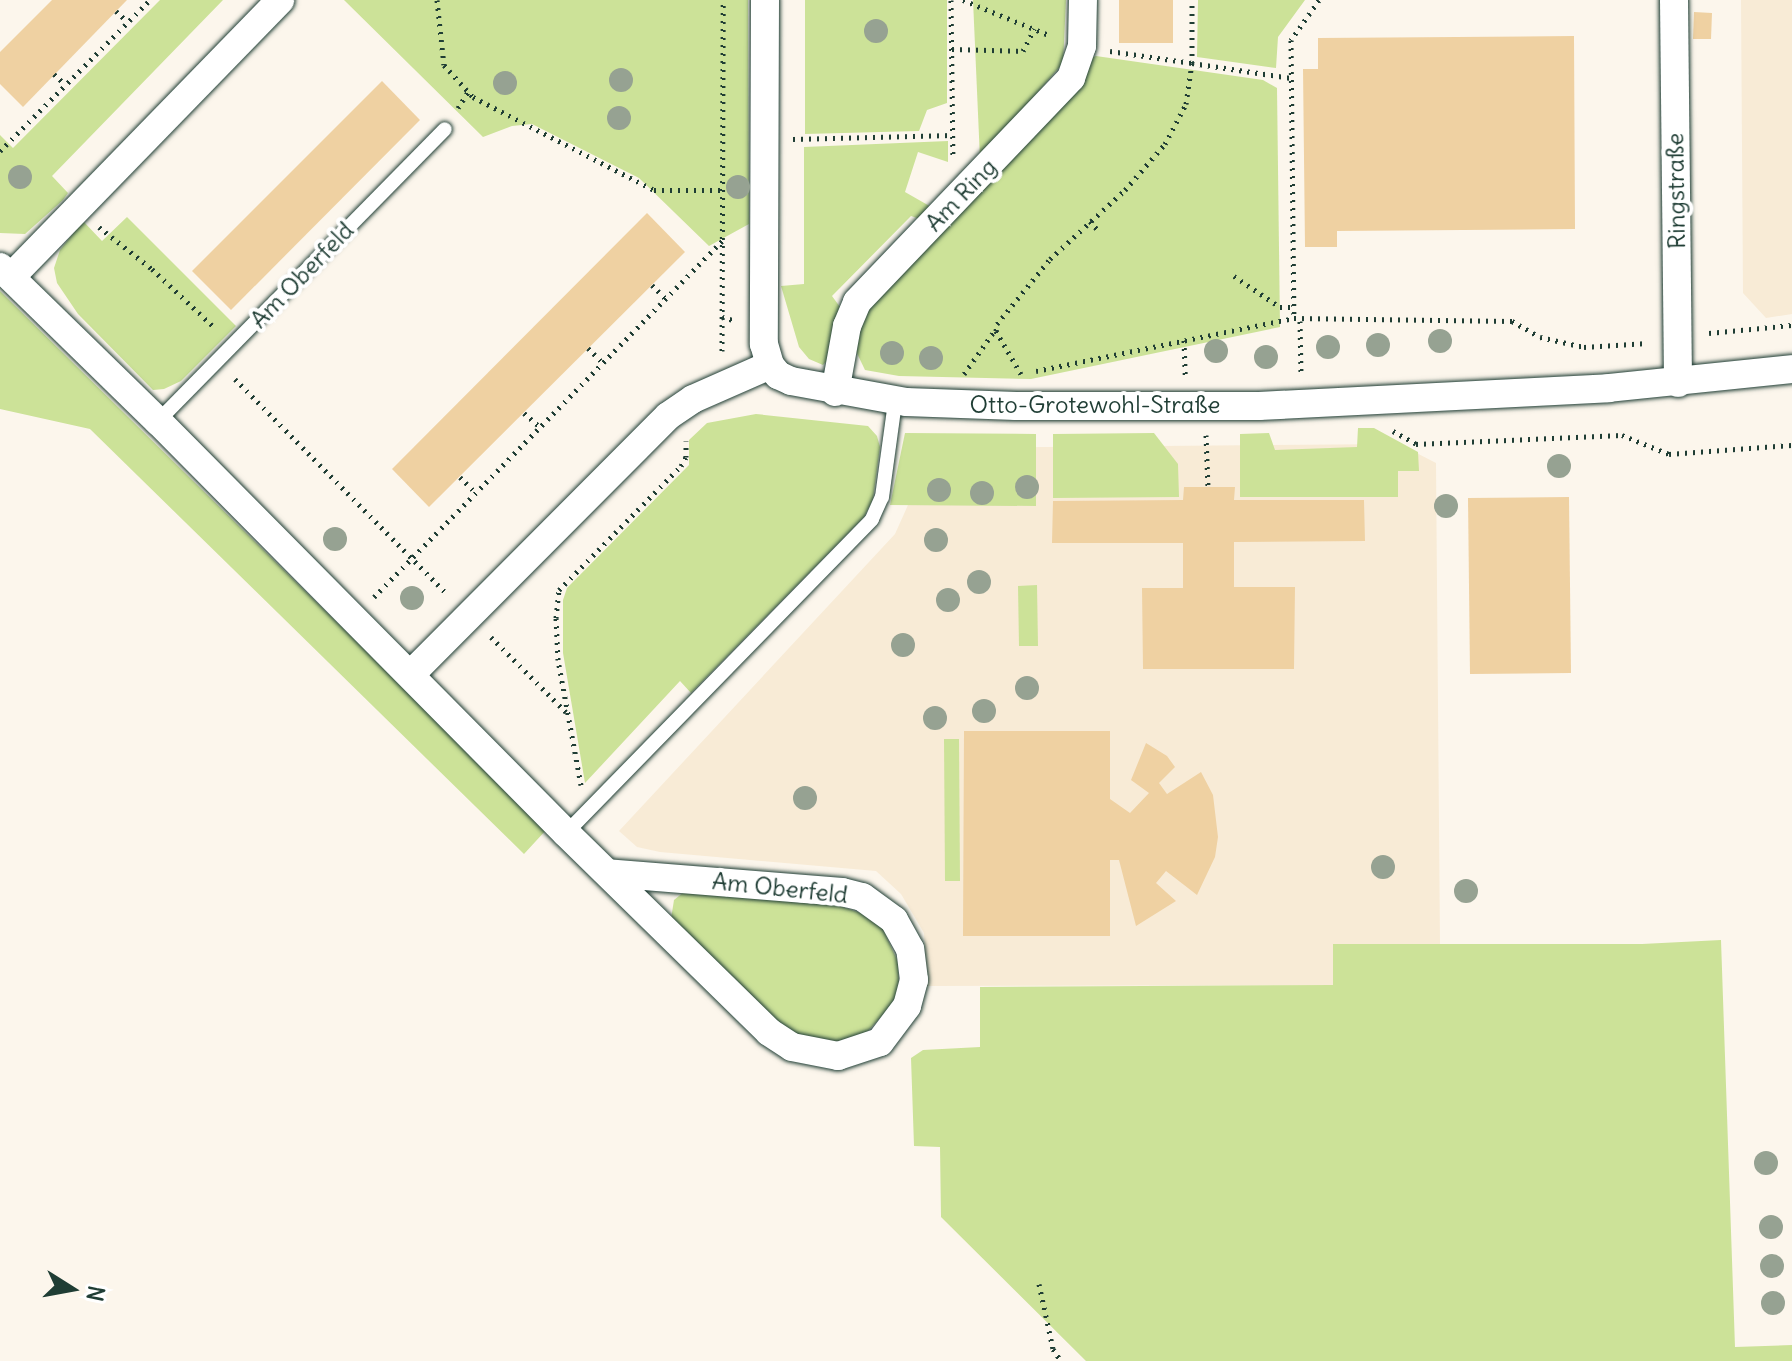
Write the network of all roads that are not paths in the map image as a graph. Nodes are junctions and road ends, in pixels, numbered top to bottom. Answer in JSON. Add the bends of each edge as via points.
{"nodes":[{"id":1,"x":280,"y":0,"type":"edge"},
{"id":2,"x":765,"y":0,"type":"edge"},
{"id":3,"x":1083,"y":0,"type":"edge"},
{"id":4,"x":1674,"y":0,"type":"edge"},
{"id":5,"x":445,"y":129,"type":"dead end"},
{"id":6,"x":6,"y":272,"type":"edge"},
{"id":7,"x":770,"y":365,"type":"junction"},
{"id":8,"x":1792,"y":369,"type":"edge"},
{"id":9,"x":1678,"y":383,"type":"junction"},
{"id":10,"x":835,"y":392,"type":"junction"},
{"id":11,"x":895,"y":402,"type":"junction"},
{"id":12,"x":158,"y":421,"type":"junction"},
{"id":13,"x":411,"y":674,"type":"junction"},
{"id":14,"x":566,"y":833,"type":"junction"},
{"id":15,"x":608,"y":873,"type":"junction"}],
"edges":[{"from":1,"to":6,"type":"street","name":"Am Oberfeld"},
{"from":2,"to":7,"type":"street","via":[[763,326]]},
{"from":3,"to":10,"type":"street","name":"Am Ring","via":[[1082,48],[1063,90],[857,302],[847,326]]},
{"from":4,"to":9,"type":"street","name":"Ringstraße"},
{"from":5,"to":12,"type":"lane","name":"Am Oberfeld"},
{"from":6,"to":12,"type":"street","name":"Am Oberfeld"},
{"from":7,"to":10,"type":"street","name":"Otto-Grotewohl-Straße","via":[[784,378]]},
{"from":7,"to":13,"type":"street","via":[[681,406],[659,424]]},
{"from":8,"to":9,"type":"street","name":"Otto-Grotewohl-Straße"},
{"from":9,"to":11,"type":"street","name":"Otto-Grotewohl-Straße","via":[[1301,403],[1030,407]]},
{"from":10,"to":11,"type":"street","name":"Otto-Grotewohl-Straße"},
{"from":11,"to":14,"type":"lane","via":[[882,497],[872,519]]},
{"from":12,"to":13,"type":"street","name":"Am Oberfeld"},
{"from":13,"to":14,"type":"street","name":"Am Oberfeld"},
{"from":14,"to":15,"type":"street","name":"Am Oberfeld"},
{"from":15,"to":15,"type":"street","name":"Am Oberfeld","via":[[758,1023],[792,1047],[838,1056],[868,1049],[891,1032],[907,1006],[914,980],[910,949],[894,920],[862,897]]}]}
